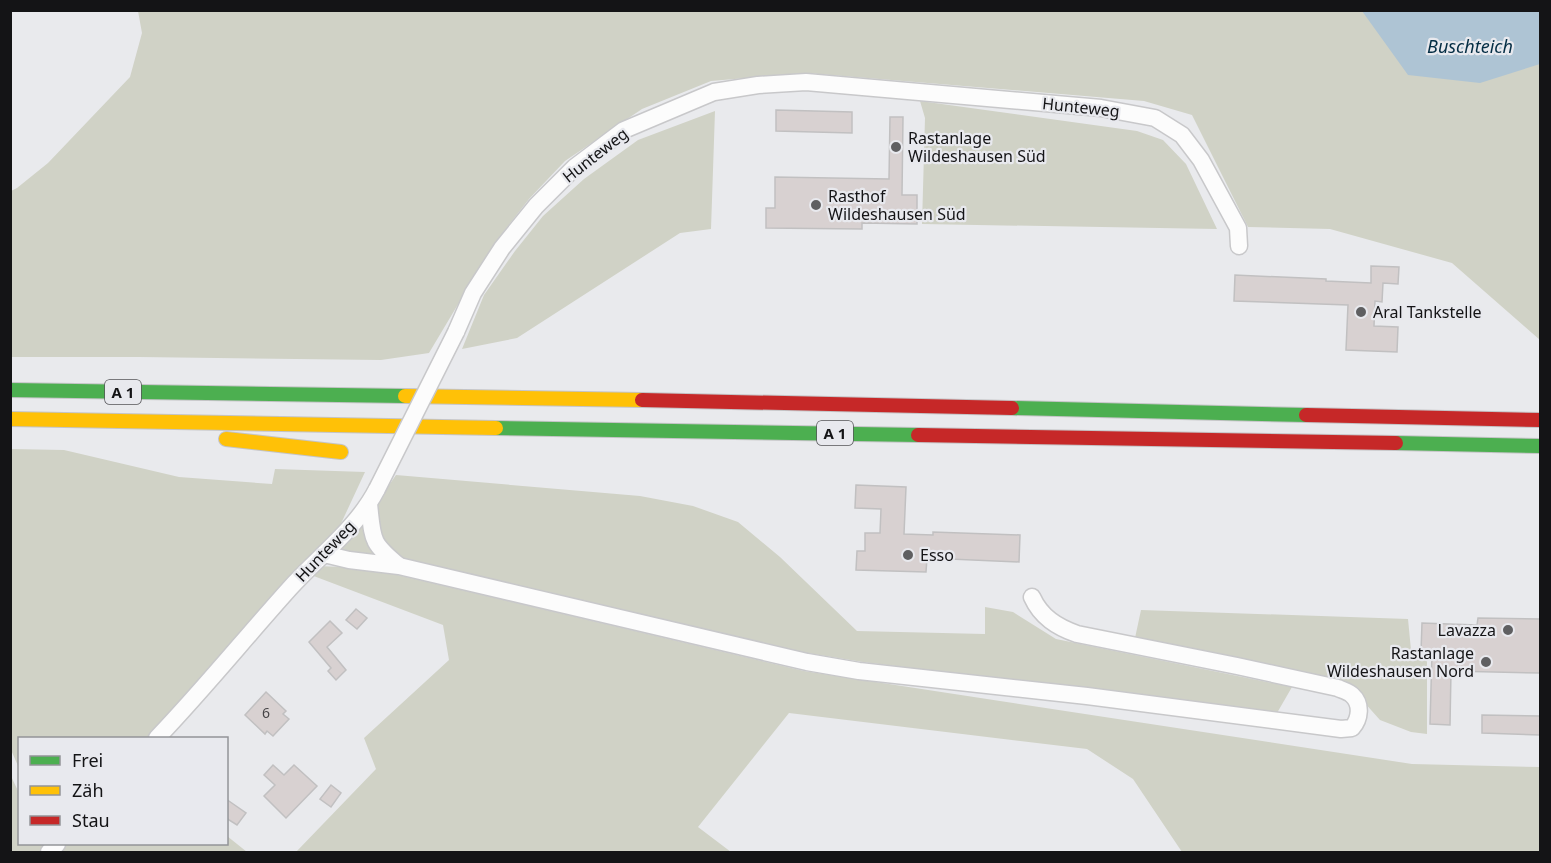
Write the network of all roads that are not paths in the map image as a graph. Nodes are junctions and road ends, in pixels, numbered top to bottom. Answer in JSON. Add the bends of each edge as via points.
{"nodes":[{"id":1,"x":1239,"y":246,"type":"dead end"},
{"id":2,"x":10,"y":390,"type":"edge"},
{"id":3,"x":10,"y":419,"type":"edge"},
{"id":4,"x":130,"y":420,"type":"junction"},
{"id":5,"x":1540,"y":420,"type":"edge"},
{"id":6,"x":179,"y":436,"type":"dead end"},
{"id":7,"x":212,"y":438,"type":"dead end"},
{"id":8,"x":1540,"y":446,"type":"edge"},
{"id":9,"x":341,"y":452,"type":"dead end"},
{"id":10,"x":373,"y":497,"type":"junction"},
{"id":11,"x":324,"y":554,"type":"junction"},
{"id":12,"x":399,"y":566,"type":"junction"},
{"id":13,"x":1032,"y":597,"type":"dead end"},
{"id":14,"x":158,"y":737,"type":"edge"}],
"edges":[{"from":1,"to":10,"type":"street","name":"Hunteweg","bridge":true,"via":[[1238,228],[1201,160],[1182,135],[1155,118],[1101,108],[806,82],[714,92],[624,130],[575,167],[536,206],[473,293]]},
{"from":2,"to":5,"type":"highway","number":"A 1","via":[[522,397]]},
{"from":3,"to":4,"type":"highway","number":"A 1"},
{"from":4,"to":6,"type":"highway"},
{"from":4,"to":8,"type":"highway","number":"A 1"},
{"from":7,"to":9,"type":"highway"},
{"from":10,"to":11,"type":"street","name":"Hunteweg"},
{"from":10,"to":12,"type":"street","via":[[375,543]]},
{"from":11,"to":12,"type":"street"},
{"from":11,"to":14,"type":"street","name":"Hunteweg"},
{"from":12,"to":13,"type":"street","via":[[859,671],[1341,729],[1352,728],[1357,722],[1357,703],[1352,695],[1338,688],[1077,634],[1055,626]]}]}
